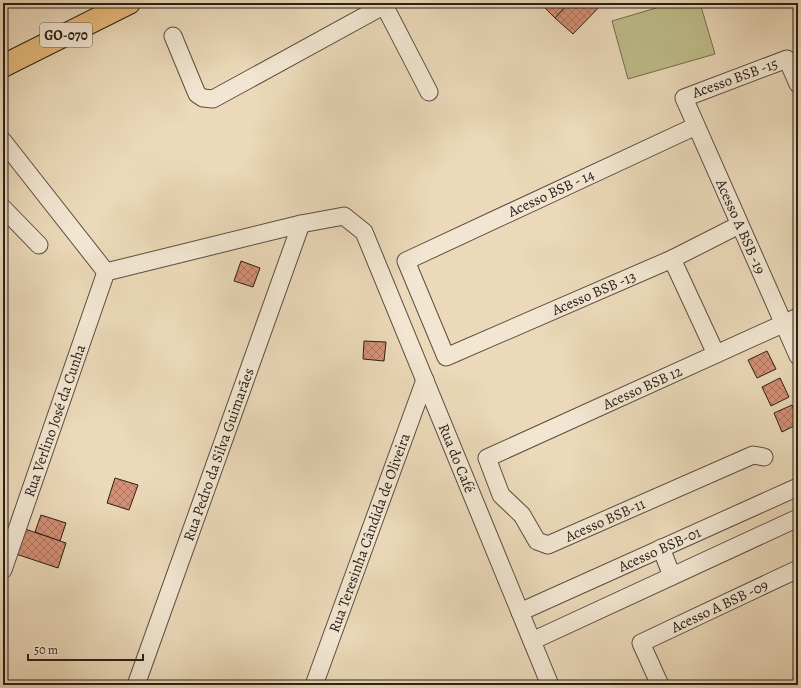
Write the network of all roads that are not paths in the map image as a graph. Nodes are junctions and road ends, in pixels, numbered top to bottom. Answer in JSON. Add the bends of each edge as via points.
{"nodes":[{"id":1,"x":128,"y":3,"type":"edge"},
{"id":2,"x":383,"y":4,"type":"edge"},
{"id":3,"x":173,"y":36,"type":"dead end"},
{"id":4,"x":3,"y":66,"type":"edge"},
{"id":5,"x":798,"y":84,"type":"edge"},
{"id":6,"x":429,"y":92,"type":"dead end"},
{"id":7,"x":684,"y":98,"type":"joint"},
{"id":8,"x":696,"y":126,"type":"junction"},
{"id":9,"x":3,"y":141,"type":"edge"},
{"id":10,"x":3,"y":208,"type":"edge"},
{"id":11,"x":301,"y":224,"type":"junction"},
{"id":12,"x":739,"y":225,"type":"junction"},
{"id":13,"x":38,"y":245,"type":"dead end"},
{"id":14,"x":672,"y":259,"type":"junction"},
{"id":15,"x":106,"y":272,"type":"junction"},
{"id":16,"x":791,"y":320,"type":"edge"},
{"id":17,"x":716,"y":354,"type":"junction"},
{"id":18,"x":798,"y":356,"type":"edge"},
{"id":19,"x":446,"y":357,"type":"joint"},
{"id":20,"x":425,"y":380,"type":"junction"},
{"id":21,"x":764,"y":457,"type":"dead end"},
{"id":22,"x":487,"y":458,"type":"joint"},
{"id":23,"x":798,"y":487,"type":"edge"},
{"id":24,"x":798,"y":518,"type":"edge"},
{"id":25,"x":661,"y":548,"type":"junction"},
{"id":26,"x":798,"y":569,"type":"edge"},
{"id":27,"x":3,"y":570,"type":"edge"},
{"id":28,"x":672,"y":576,"type":"junction"},
{"id":29,"x":520,"y":612,"type":"junction"},
{"id":30,"x":532,"y":641,"type":"junction"},
{"id":31,"x":136,"y":685,"type":"edge"},
{"id":32,"x":314,"y":685,"type":"edge"},
{"id":33,"x":550,"y":685,"type":"edge"},
{"id":34,"x":660,"y":685,"type":"edge"}],
"edges":[{"from":1,"to":4,"type":"highway","number":"GO-070"},
{"from":2,"to":3,"type":"street","via":[[213,99],[203,98],[197,94]]},
{"from":2,"to":6,"type":"street"},
{"from":5,"to":7,"type":"street","name":"Acesso BSB -15","via":[[787,59]]},
{"from":7,"to":8,"type":"street","name":"Acesso A BSB -19"},
{"from":8,"to":12,"type":"street","name":"Acesso A BSB -19"},
{"from":8,"to":19,"type":"street","name":"Acesso BSB - 14","via":[[406,261]]},
{"from":9,"to":15,"type":"street"},
{"from":10,"to":13,"type":"street"},
{"from":11,"to":15,"type":"street"},
{"from":11,"to":20,"type":"street","name":"Rua do Café","via":[[344,216],[364,232]]},
{"from":11,"to":31,"type":"street","name":"Rua Pedro da Silva Guimarães"},
{"from":12,"to":14,"type":"street","name":"Acesso BSB -13"},
{"from":12,"to":16,"type":"street","name":"Acesso A BSB -19"},
{"from":14,"to":17,"type":"street"},
{"from":14,"to":19,"type":"street","name":"Acesso BSB -13"},
{"from":15,"to":27,"type":"street","name":"Rua Verlino José da Cunha"},
{"from":16,"to":17,"type":"street","name":"Acesso BSB 12"},
{"from":16,"to":18,"type":"street","name":"Acesso A BSB -19"},
{"from":17,"to":22,"type":"street","name":"Acesso BSB 12"},
{"from":20,"to":29,"type":"street","name":"Rua do Café"},
{"from":20,"to":32,"type":"street","name":"Rua Teresinha Cândida de Oliveira"},
{"from":21,"to":22,"type":"street","name":"Acesso BSB-11","via":[[753,455],[548,545],[537,541],[522,515],[500,495]]},
{"from":23,"to":25,"type":"street","name":"Acesso BSB-01"},
{"from":24,"to":28,"type":"street","name":"Acesso BSB-01"},
{"from":25,"to":28,"type":"street"},
{"from":25,"to":29,"type":"street","name":"Acesso BSB-01"},
{"from":26,"to":34,"type":"street","name":"Acesso A BSB -09","via":[[641,643]]},
{"from":28,"to":30,"type":"street","name":"Acesso BSB-01"},
{"from":29,"to":30,"type":"street","name":"Rua do Café"},
{"from":30,"to":33,"type":"street","name":"Rua do Café"}]}
